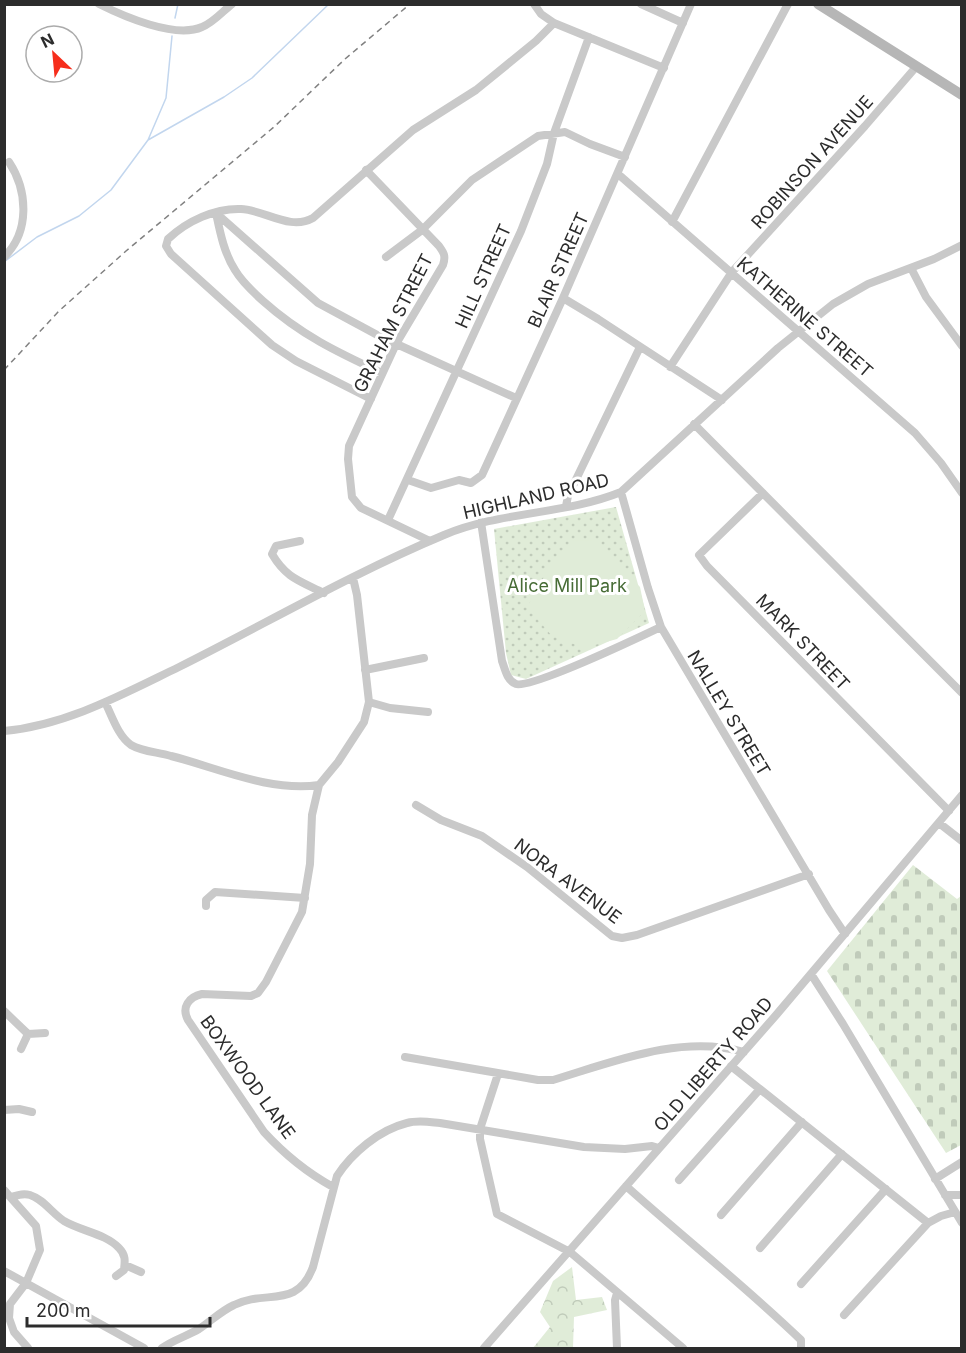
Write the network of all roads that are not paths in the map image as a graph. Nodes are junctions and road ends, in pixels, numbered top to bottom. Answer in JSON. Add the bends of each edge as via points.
{"nodes":[{"id":1,"x":99,"y":4,"type":"edge"},
{"id":2,"x":232,"y":4,"type":"edge"},
{"id":3,"x":534,"y":4,"type":"edge"},
{"id":4,"x":641,"y":4,"type":"edge"},
{"id":5,"x":691,"y":4,"type":"edge"},
{"id":6,"x":788,"y":4,"type":"edge"},
{"id":7,"x":818,"y":4,"type":"edge"},
{"id":8,"x":683,"y":22,"type":"junction"},
{"id":9,"x":554,"y":23,"type":"junction"},
{"id":10,"x":589,"y":37,"type":"junction"},
{"id":11,"x":916,"y":67,"type":"junction"},
{"id":12,"x":664,"y":68,"type":"junction"},
{"id":13,"x":962,"y":95,"type":"edge"},
{"id":14,"x":554,"y":133,"type":"junction"},
{"id":15,"x":625,"y":157,"type":"junction"},
{"id":16,"x":9,"y":162,"type":"dead end"},
{"id":17,"x":366,"y":170,"type":"junction"},
{"id":18,"x":618,"y":174,"type":"junction"},
{"id":19,"x":216,"y":213,"type":"junction"},
{"id":20,"x":672,"y":222,"type":"junction"},
{"id":21,"x":422,"y":230,"type":"junction"},
{"id":22,"x":962,"y":245,"type":"edge"},
{"id":23,"x":4,"y":257,"type":"edge"},
{"id":24,"x":386,"y":257,"type":"dead end"},
{"id":25,"x":911,"y":268,"type":"junction"},
{"id":26,"x":732,"y":272,"type":"junction"},
{"id":27,"x":563,"y":298,"type":"junction"},
{"id":28,"x":797,"y":332,"type":"junction"},
{"id":29,"x":396,"y":344,"type":"junction"},
{"id":30,"x":962,"y":346,"type":"edge"},
{"id":31,"x":640,"y":347,"type":"junction"},
{"id":32,"x":670,"y":367,"type":"junction"},
{"id":33,"x":456,"y":371,"type":"junction"},
{"id":34,"x":382,"y":373,"type":"junction"},
{"id":35,"x":516,"y":398,"type":"junction"},
{"id":36,"x":372,"y":399,"type":"junction"},
{"id":37,"x":722,"y":400,"type":"junction"},
{"id":38,"x":694,"y":424,"type":"junction"},
{"id":39,"x":408,"y":480,"type":"junction"},
{"id":40,"x":621,"y":492,"type":"junction"},
{"id":41,"x":962,"y":492,"type":"edge"},
{"id":42,"x":763,"y":493,"type":"junction"},
{"id":43,"x":566,"y":507,"type":"junction"},
{"id":44,"x":388,"y":520,"type":"junction"},
{"id":45,"x":481,"y":522,"type":"junction"},
{"id":46,"x":300,"y":541,"type":"dead end"},
{"id":47,"x":430,"y":541,"type":"junction"},
{"id":48,"x":353,"y":578,"type":"junction"},
{"id":49,"x":324,"y":593,"type":"junction"},
{"id":50,"x":661,"y":627,"type":"junction"},
{"id":51,"x":424,"y":658,"type":"dead end"},
{"id":52,"x":365,"y":670,"type":"junction"},
{"id":53,"x":962,"y":693,"type":"edge"},
{"id":54,"x":105,"y":702,"type":"junction"},
{"id":55,"x":369,"y":702,"type":"junction"},
{"id":56,"x":428,"y":712,"type":"dead end"},
{"id":57,"x":4,"y":731,"type":"edge"},
{"id":58,"x":319,"y":785,"type":"junction"},
{"id":59,"x":962,"y":795,"type":"edge"},
{"id":60,"x":416,"y":805,"type":"dead end"},
{"id":61,"x":949,"y":811,"type":"junction"},
{"id":62,"x":939,"y":823,"type":"junction"},
{"id":63,"x":962,"y":841,"type":"edge"},
{"id":64,"x":809,"y":874,"type":"junction"},
{"id":65,"x":305,"y":898,"type":"junction"},
{"id":66,"x":206,"y":906,"type":"dead end"},
{"id":67,"x":845,"y":934,"type":"junction"},
{"id":68,"x":811,"y":974,"type":"junction"},
{"id":69,"x":4,"y":1011,"type":"edge"},
{"id":70,"x":45,"y":1033,"type":"dead end"},
{"id":71,"x":28,"y":1034,"type":"junction"},
{"id":72,"x":21,"y":1049,"type":"dead end"},
{"id":73,"x":744,"y":1052,"type":"junction"},
{"id":74,"x":405,"y":1057,"type":"dead end"},
{"id":75,"x":731,"y":1066,"type":"junction"},
{"id":76,"x":498,"y":1074,"type":"junction"},
{"id":77,"x":760,"y":1089,"type":"junction"},
{"id":78,"x":4,"y":1110,"type":"edge"},
{"id":79,"x":32,"y":1112,"type":"dead end"},
{"id":80,"x":802,"y":1122,"type":"junction"},
{"id":81,"x":480,"y":1129,"type":"junction"},
{"id":82,"x":659,"y":1149,"type":"junction"},
{"id":83,"x":842,"y":1154,"type":"junction"},
{"id":84,"x":962,"y":1162,"type":"edge"},
{"id":85,"x":935,"y":1179,"type":"junction"},
{"id":86,"x":679,"y":1180,"type":"dead end"},
{"id":87,"x":626,"y":1186,"type":"junction"},
{"id":88,"x":333,"y":1187,"type":"junction"},
{"id":89,"x":885,"y":1188,"type":"junction"},
{"id":90,"x":4,"y":1190,"type":"edge"},
{"id":91,"x":945,"y":1195,"type":"junction"},
{"id":92,"x":962,"y":1195,"type":"edge"},
{"id":93,"x":11,"y":1197,"type":"junction"},
{"id":94,"x":955,"y":1212,"type":"junction"},
{"id":95,"x":721,"y":1215,"type":"dead end"},
{"id":96,"x":928,"y":1223,"type":"junction"},
{"id":97,"x":962,"y":1223,"type":"edge"},
{"id":98,"x":760,"y":1248,"type":"dead end"},
{"id":99,"x":570,"y":1252,"type":"junction"},
{"id":100,"x":125,"y":1265,"type":"junction"},
{"id":101,"x":4,"y":1272,"type":"edge"},
{"id":102,"x":141,"y":1272,"type":"dead end"},
{"id":103,"x":116,"y":1276,"type":"dead end"},
{"id":104,"x":26,"y":1283,"type":"junction"},
{"id":105,"x":801,"y":1284,"type":"dead end"},
{"id":106,"x":617,"y":1293,"type":"junction"},
{"id":107,"x":844,"y":1315,"type":"dead end"},
{"id":108,"x":801,"y":1344,"type":"edge"},
{"id":109,"x":28,"y":1348,"type":"edge"},
{"id":110,"x":144,"y":1348,"type":"edge"},
{"id":111,"x":162,"y":1348,"type":"edge"},
{"id":112,"x":484,"y":1348,"type":"edge"},
{"id":113,"x":616,"y":1348,"type":"edge"},
{"id":114,"x":683,"y":1348,"type":"edge"}],
"edges":[{"from":1,"to":2,"type":"street","via":[[136,20],[186,30],[202,27]]},
{"from":3,"to":9,"type":"street"},
{"from":4,"to":8,"type":"street"},
{"from":5,"to":8,"type":"street","name":"BLAIR STREET"},
{"from":6,"to":20,"type":"street"},
{"from":7,"to":11,"type":"main road"},
{"from":8,"to":12,"type":"street","name":"BLAIR STREET"},
{"from":9,"to":10,"type":"street"},
{"from":9,"to":17,"type":"street","via":[[476,90],[426,121]]},
{"from":10,"to":12,"type":"street"},
{"from":10,"to":14,"type":"street","name":"HILL STREET"},
{"from":11,"to":13,"type":"main road"},
{"from":11,"to":26,"type":"street","name":"ROBINSON AVENUE"},
{"from":12,"to":15,"type":"street","name":"BLAIR STREET"},
{"from":14,"to":15,"type":"street","via":[[565,132]]},
{"from":14,"to":21,"type":"street","via":[[538,136],[472,180]]},
{"from":14,"to":33,"type":"street","name":"HILL STREET","via":[[547,164],[521,231]]},
{"from":15,"to":18,"type":"street","name":"BLAIR STREET"},
{"from":16,"to":23,"type":"street","via":[[23,201],[24,218],[19,238]]},
{"from":17,"to":19,"type":"street","via":[[304,223],[241,209]]},
{"from":17,"to":21,"type":"street","name":"GRAHAM STREET"},
{"from":18,"to":20,"type":"street","name":"KATHERINE STREET"},
{"from":18,"to":27,"type":"street","name":"BLAIR STREET"},
{"from":19,"to":29,"type":"street","via":[[318,303]]},
{"from":19,"to":34,"type":"street","via":[[234,269],[252,291],[307,335]]},
{"from":19,"to":36,"type":"street","via":[[204,216],[168,239],[166,246],[171,254],[272,345]]},
{"from":20,"to":26,"type":"street","name":"KATHERINE STREET"},
{"from":21,"to":24,"type":"street"},
{"from":21,"to":29,"type":"street","name":"GRAHAM STREET","via":[[445,258]]},
{"from":22,"to":25,"type":"street","name":"HIGHLAND ROAD"},
{"from":25,"to":28,"type":"street","name":"HIGHLAND ROAD","via":[[851,292]]},
{"from":25,"to":30,"type":"street"},
{"from":26,"to":28,"type":"street","name":"KATHERINE STREET"},
{"from":26,"to":32,"type":"street","name":"ROBINSON AVENUE"},
{"from":27,"to":31,"type":"street"},
{"from":27,"to":35,"type":"street","name":"BLAIR STREET"},
{"from":28,"to":37,"type":"street","name":"HIGHLAND ROAD"},
{"from":28,"to":41,"type":"street","name":"KATHERINE STREET","via":[[915,433]]},
{"from":29,"to":33,"type":"street"},
{"from":29,"to":34,"type":"street","name":"GRAHAM STREET"},
{"from":31,"to":32,"type":"street"},
{"from":31,"to":43,"type":"street"},
{"from":32,"to":37,"type":"street"},
{"from":33,"to":35,"type":"street"},
{"from":33,"to":39,"type":"street","name":"HILL STREET"},
{"from":34,"to":36,"type":"street","name":"GRAHAM STREET"},
{"from":35,"to":39,"type":"street","name":"BLAIR STREET","via":[[476,481],[459,480],[431,488]]},
{"from":36,"to":44,"type":"street","name":"GRAHAM STREET","via":[[349,446],[348,468],[352,497],[361,508]]},
{"from":37,"to":38,"type":"street","name":"HIGHLAND ROAD"},
{"from":38,"to":40,"type":"street","name":"HIGHLAND ROAD"},
{"from":38,"to":42,"type":"street"},
{"from":39,"to":44,"type":"street","name":"HILL STREET"},
{"from":40,"to":43,"type":"street","name":"HIGHLAND ROAD"},
{"from":40,"to":50,"type":"street","name":"NALLEY STREET"},
{"from":42,"to":53,"type":"street"},
{"from":42,"to":61,"type":"street","name":"MARK STREET","via":[[699,555]]},
{"from":43,"to":45,"type":"street","name":"HIGHLAND ROAD"},
{"from":44,"to":47,"type":"street","name":"GRAHAM STREET"},
{"from":45,"to":47,"type":"street","name":"HIGHLAND ROAD"},
{"from":45,"to":50,"type":"street","via":[[502,661],[513,684],[544,678]]},
{"from":46,"to":49,"type":"street","via":[[276,546],[272,554],[287,574]]},
{"from":47,"to":48,"type":"street","name":"HIGHLAND ROAD"},
{"from":48,"to":49,"type":"street","name":"HIGHLAND ROAD"},
{"from":48,"to":52,"type":"street"},
{"from":49,"to":54,"type":"street","name":"HIGHLAND ROAD"},
{"from":50,"to":64,"type":"street","name":"NALLEY STREET"},
{"from":51,"to":52,"type":"street"},
{"from":52,"to":55,"type":"street"},
{"from":54,"to":57,"type":"street","name":"HIGHLAND ROAD","via":[[51,723]]},
{"from":54,"to":58,"type":"street","via":[[123,736],[140,749],[269,782]]},
{"from":55,"to":56,"type":"street"},
{"from":55,"to":58,"type":"street","via":[[364,722]]},
{"from":58,"to":65,"type":"street","name":"BOXWOOD LANE","via":[[312,815]]},
{"from":59,"to":61,"type":"street","name":"OLD LIBERTY ROAD"},
{"from":60,"to":64,"type":"street","name":"NORA AVENUE","via":[[482,836],[612,936],[621,938]]},
{"from":61,"to":62,"type":"street","name":"OLD LIBERTY ROAD"},
{"from":62,"to":63,"type":"street"},
{"from":62,"to":67,"type":"street","name":"OLD LIBERTY ROAD"},
{"from":64,"to":67,"type":"street","name":"NALLEY STREET"},
{"from":65,"to":66,"type":"street","via":[[215,892],[206,900]]},
{"from":65,"to":88,"type":"street","name":"BOXWOOD LANE","via":[[288,943],[258,993],[202,993],[190,999],[185,1010],[264,1132],[294,1162]]},
{"from":67,"to":68,"type":"street","name":"OLD LIBERTY ROAD"},
{"from":68,"to":73,"type":"street","name":"OLD LIBERTY ROAD"},
{"from":68,"to":85,"type":"street"},
{"from":69,"to":71,"type":"street"},
{"from":70,"to":71,"type":"street"},
{"from":71,"to":72,"type":"street"},
{"from":73,"to":75,"type":"street","name":"OLD LIBERTY ROAD"},
{"from":73,"to":76,"type":"street","via":[[701,1047],[645,1052],[553,1080]]},
{"from":74,"to":76,"type":"street"},
{"from":75,"to":77,"type":"street"},
{"from":75,"to":82,"type":"street","name":"OLD LIBERTY ROAD"},
{"from":76,"to":81,"type":"street"},
{"from":77,"to":80,"type":"street"},
{"from":77,"to":86,"type":"street"},
{"from":78,"to":79,"type":"street"},
{"from":80,"to":83,"type":"street"},
{"from":80,"to":95,"type":"street"},
{"from":81,"to":82,"type":"street","via":[[584,1147]]},
{"from":81,"to":88,"type":"street","via":[[406,1123],[364,1146],[345,1165]]},
{"from":81,"to":99,"type":"street","via":[[497,1214]]},
{"from":82,"to":87,"type":"street","name":"OLD LIBERTY ROAD"},
{"from":83,"to":89,"type":"street"},
{"from":83,"to":98,"type":"street"},
{"from":84,"to":85,"type":"street"},
{"from":85,"to":91,"type":"street"},
{"from":87,"to":99,"type":"street","name":"OLD LIBERTY ROAD"},
{"from":87,"to":108,"type":"street","via":[[766,1306]]},
{"from":88,"to":111,"type":"street","via":[[309,1280],[301,1288],[292,1295],[236,1304]]},
{"from":89,"to":96,"type":"street"},
{"from":89,"to":105,"type":"street"},
{"from":90,"to":93,"type":"street"},
{"from":91,"to":92,"type":"street"},
{"from":91,"to":94,"type":"street"},
{"from":93,"to":100,"type":"street","via":[[30,1195],[66,1222],[118,1246],[125,1256]]},
{"from":93,"to":104,"type":"street","via":[[36,1226],[40,1250]]},
{"from":94,"to":96,"type":"street"},
{"from":94,"to":97,"type":"street"},
{"from":96,"to":107,"type":"street"},
{"from":99,"to":106,"type":"street"},
{"from":99,"to":112,"type":"street","name":"OLD LIBERTY ROAD"},
{"from":100,"to":102,"type":"street"},
{"from":100,"to":103,"type":"street"},
{"from":101,"to":104,"type":"street"},
{"from":104,"to":109,"type":"street","via":[[10,1304],[9,1318],[14,1332]]},
{"from":104,"to":110,"type":"street"},
{"from":106,"to":113,"type":"street"},
{"from":106,"to":114,"type":"street"}]}
